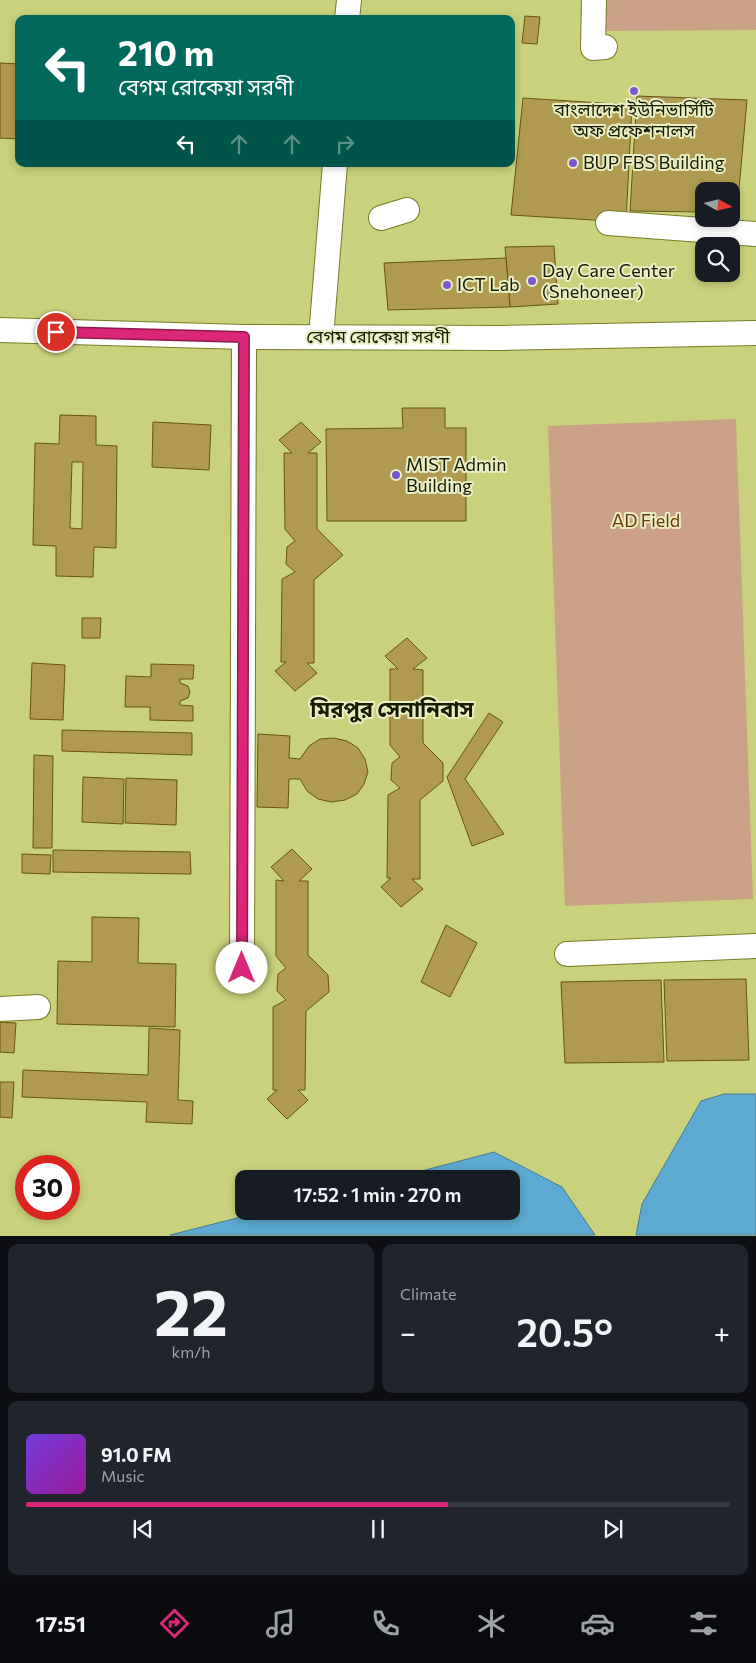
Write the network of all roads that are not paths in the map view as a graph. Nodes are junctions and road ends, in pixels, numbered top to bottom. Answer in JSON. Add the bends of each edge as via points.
{"nodes":[{"id":1,"x":349,"y":0,"type":"edge"},
{"id":2,"x":594,"y":0,"type":"edge"},
{"id":3,"x":347,"y":15,"type":"edge"},
{"id":4,"x":605,"y":47,"type":"dead end"},
{"id":5,"x":335,"y":167,"type":"edge"},
{"id":6,"x":407,"y":210,"type":"dead end"},
{"id":7,"x":381,"y":218,"type":"dead end"},
{"id":8,"x":608,"y":223,"type":"dead end"},
{"id":9,"x":756,"y":234,"type":"edge"},
{"id":10,"x":0,"y":330,"type":"edge"},
{"id":11,"x":756,"y":333,"type":"edge"},
{"id":12,"x":244,"y":337,"type":"junction"},
{"id":13,"x":321,"y":337,"type":"junction"},
{"id":14,"x":756,"y":946,"type":"edge"},
{"id":15,"x":567,"y":954,"type":"dead end"},
{"id":16,"x":242,"y":968,"type":"dead end"},
{"id":17,"x":38,"y":1007,"type":"dead end"},
{"id":18,"x":0,"y":1009,"type":"edge"}],
"edges":[{"from":1,"to":3,"type":"street"},
{"from":2,"to":4,"type":"street","via":[[593,48]]},
{"from":5,"to":13,"type":"street"},
{"from":6,"to":7,"type":"street"},
{"from":8,"to":9,"type":"street"},
{"from":10,"to":12,"type":"street","name":"বেগম রোকেয়া সরণী"},
{"from":11,"to":13,"type":"street","name":"বেগম রোকেয়া সরণী","via":[[501,338]]},
{"from":12,"to":13,"type":"street","name":"বেগম রোকেয়া সরণী"},
{"from":12,"to":16,"type":"street"},
{"from":14,"to":15,"type":"street"},
{"from":17,"to":18,"type":"street"}]}
